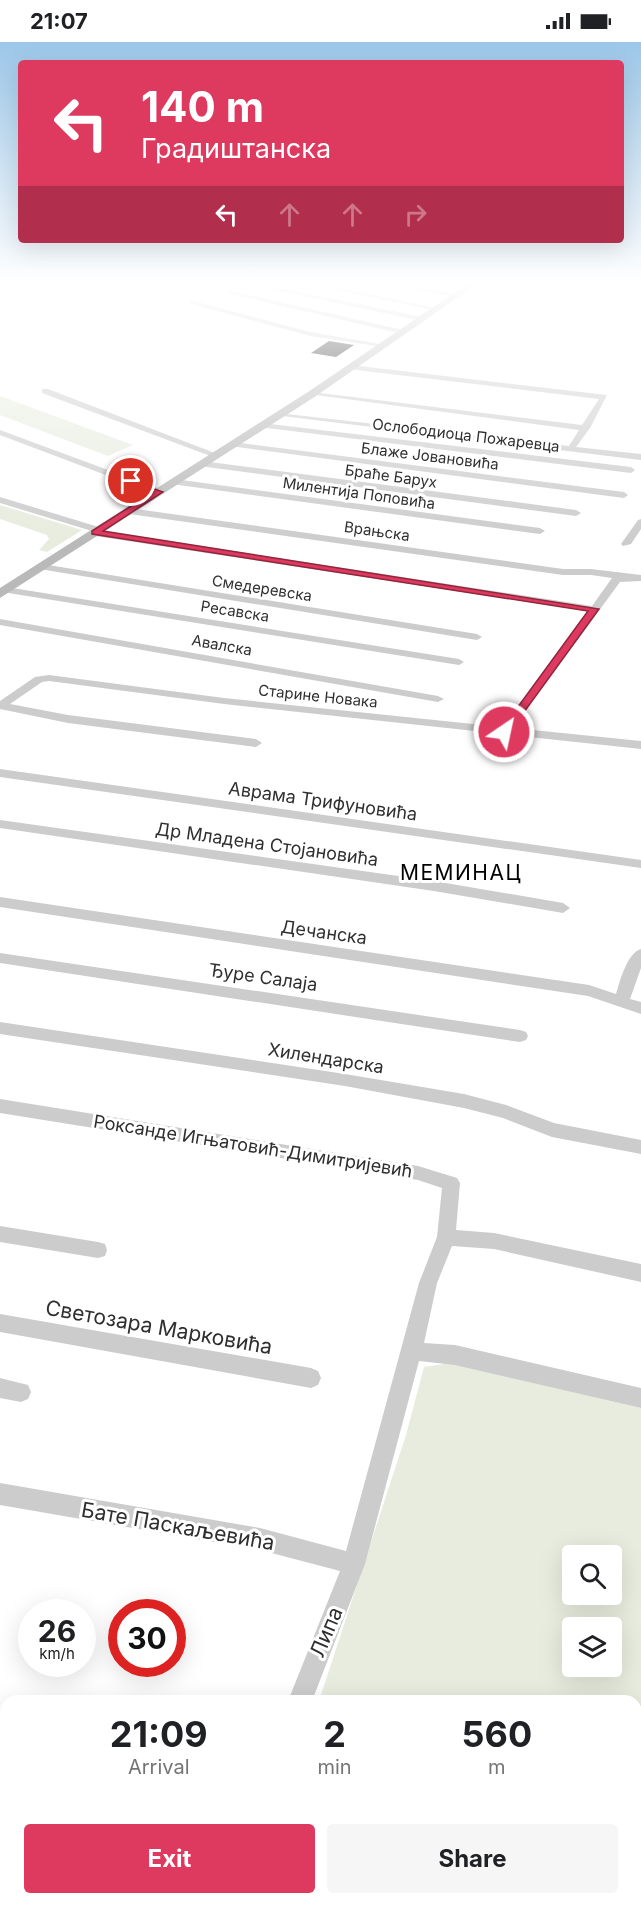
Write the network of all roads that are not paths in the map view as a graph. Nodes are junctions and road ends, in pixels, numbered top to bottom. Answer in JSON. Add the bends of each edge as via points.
{"nodes":[{"id":1,"x":348,"y":369,"type":"edge"},
{"id":2,"x":367,"y":369,"type":"edge"},
{"id":3,"x":45,"y":392,"type":"dead end"},
{"id":4,"x":312,"y":394,"type":"junction"},
{"id":5,"x":278,"y":415,"type":"junction"},
{"id":6,"x":262,"y":425,"type":"junction"},
{"id":7,"x":586,"y":428,"type":"junction"},
{"id":8,"x":0,"y":432,"type":"edge"},
{"id":9,"x":233,"y":444,"type":"junction"},
{"id":10,"x":571,"y":449,"type":"junction"},
{"id":11,"x":216,"y":455,"type":"junction"},
{"id":12,"x":641,"y":457,"type":"edge"},
{"id":13,"x":202,"y":464,"type":"junction"},
{"id":14,"x":631,"y":470,"type":"dead end"},
{"id":15,"x":174,"y":482,"type":"junction"},
{"id":16,"x":159,"y":492,"type":"junction"},
{"id":17,"x":624,"y":495,"type":"dead end"},
{"id":18,"x":0,"y":501,"type":"edge"},
{"id":19,"x":129,"y":511,"type":"junction"},
{"id":20,"x":576,"y":513,"type":"dead end"},
{"id":21,"x":641,"y":522,"type":"edge"},
{"id":22,"x":540,"y":531,"type":"dead end"},
{"id":23,"x":97,"y":532,"type":"junction"},
{"id":24,"x":626,"y":544,"type":"dead end"},
{"id":25,"x":42,"y":567,"type":"junction"},
{"id":26,"x":621,"y":577,"type":"junction"},
{"id":27,"x":641,"y":578,"type":"edge"},
{"id":28,"x":3,"y":592,"type":"edge"},
{"id":29,"x":594,"y":609,"type":"junction"},
{"id":30,"x":0,"y":622,"type":"edge"},
{"id":31,"x":477,"y":638,"type":"dead end"},
{"id":32,"x":459,"y":662,"type":"dead end"},
{"id":33,"x":438,"y":699,"type":"dead end"},
{"id":34,"x":0,"y":706,"type":"edge"},
{"id":35,"x":504,"y":732,"type":"junction"},
{"id":36,"x":256,"y":743,"type":"dead end"},
{"id":37,"x":641,"y":745,"type":"edge"},
{"id":38,"x":0,"y":773,"type":"edge"},
{"id":39,"x":0,"y":824,"type":"edge"},
{"id":40,"x":641,"y":864,"type":"edge"},
{"id":41,"x":0,"y":902,"type":"edge"},
{"id":42,"x":563,"y":908,"type":"dead end"},
{"id":43,"x":641,"y":954,"type":"edge"},
{"id":44,"x":0,"y":958,"type":"edge"},
{"id":45,"x":622,"y":1001,"type":"junction"},
{"id":46,"x":641,"y":1008,"type":"edge"},
{"id":47,"x":0,"y":1028,"type":"edge"},
{"id":48,"x":520,"y":1036,"type":"dead end"},
{"id":49,"x":0,"y":1106,"type":"edge"},
{"id":50,"x":641,"y":1147,"type":"edge"},
{"id":51,"x":0,"y":1234,"type":"edge"},
{"id":52,"x":446,"y":1237,"type":"junction"},
{"id":53,"x":98,"y":1250,"type":"dead end"},
{"id":54,"x":641,"y":1273,"type":"edge"},
{"id":55,"x":0,"y":1323,"type":"edge"},
{"id":56,"x":412,"y":1351,"type":"junction"},
{"id":57,"x":311,"y":1378,"type":"dead end"},
{"id":58,"x":0,"y":1388,"type":"edge"},
{"id":59,"x":21,"y":1392,"type":"dead end"},
{"id":60,"x":641,"y":1398,"type":"edge"},
{"id":61,"x":0,"y":1494,"type":"edge"},
{"id":62,"x":354,"y":1564,"type":"junction"},
{"id":63,"x":302,"y":1695,"type":"edge"}],
"edges":[{"from":1,"to":4,"type":"main road"},
{"from":2,"to":7,"type":"street","via":[[604,397]]},
{"from":3,"to":11,"type":"street"},
{"from":4,"to":5,"type":"main road"},
{"from":4,"to":7,"type":"street"},
{"from":5,"to":6,"type":"main road"},
{"from":5,"to":10,"type":"street"},
{"from":6,"to":9,"type":"main road"},
{"from":6,"to":14,"type":"street","name":"Ослободиоца Пожаревца"},
{"from":7,"to":10,"type":"street"},
{"from":8,"to":16,"type":"street"},
{"from":9,"to":11,"type":"main road"},
{"from":9,"to":17,"type":"street","name":"Блаже Јовановића"},
{"from":10,"to":12,"type":"street"},
{"from":11,"to":13,"type":"main road"},
{"from":13,"to":15,"type":"main road"},
{"from":13,"to":20,"type":"street","name":"Браће Барух"},
{"from":15,"to":16,"type":"main road"},
{"from":15,"to":22,"type":"street","name":"Милентија Поповића"},
{"from":16,"to":19,"type":"main road"},
{"from":18,"to":23,"type":"street"},
{"from":19,"to":23,"type":"main road"},
{"from":19,"to":26,"type":"street","name":"Врањска"},
{"from":21,"to":24,"type":"street"},
{"from":23,"to":25,"type":"main road"},
{"from":23,"to":29,"type":"street"},
{"from":25,"to":28,"type":"main road"},
{"from":25,"to":31,"type":"street","name":"Смедеревска"},
{"from":26,"to":27,"type":"street","name":"Врањска"},
{"from":26,"to":29,"type":"street"},
{"from":28,"to":32,"type":"street","name":"Ресавска"},
{"from":29,"to":35,"type":"street"},
{"from":30,"to":33,"type":"street","name":"Авалска"},
{"from":34,"to":35,"type":"street","name":"Старине Новака","via":[[39,679],[49,678]]},
{"from":34,"to":36,"type":"street","via":[[68,719]]},
{"from":35,"to":37,"type":"street","name":"Старине Новака"},
{"from":38,"to":40,"type":"street","name":"Аврама Трифуновића"},
{"from":39,"to":42,"type":"street","name":"Др Младена Стојановића"},
{"from":41,"to":45,"type":"street","name":"Дечанска","via":[[589,991]]},
{"from":43,"to":45,"type":"street","via":[[628,977]]},
{"from":44,"to":48,"type":"street","name":"Ђуре Салаја"},
{"from":45,"to":46,"type":"street","name":"Дечанска"},
{"from":47,"to":50,"type":"street","name":"Хилендарска","via":[[464,1101],[552,1130]]},
{"from":49,"to":52,"type":"street","name":"Роксанде Игњатовић-Димитријевић","via":[[441,1178],[451,1183]]},
{"from":51,"to":53,"type":"street"},
{"from":52,"to":54,"type":"street","via":[[494,1241]]},
{"from":52,"to":56,"type":"street","name":"Липа","via":[[430,1275]]},
{"from":55,"to":57,"type":"street","name":"Светозара Марковића"},
{"from":56,"to":60,"type":"street","via":[[455,1355]]},
{"from":56,"to":62,"type":"street","name":"Липа"},
{"from":58,"to":59,"type":"street"},
{"from":61,"to":62,"type":"street","name":"Бате Паскаљевића","via":[[260,1539]]},
{"from":62,"to":63,"type":"street","name":"Липа"}]}
